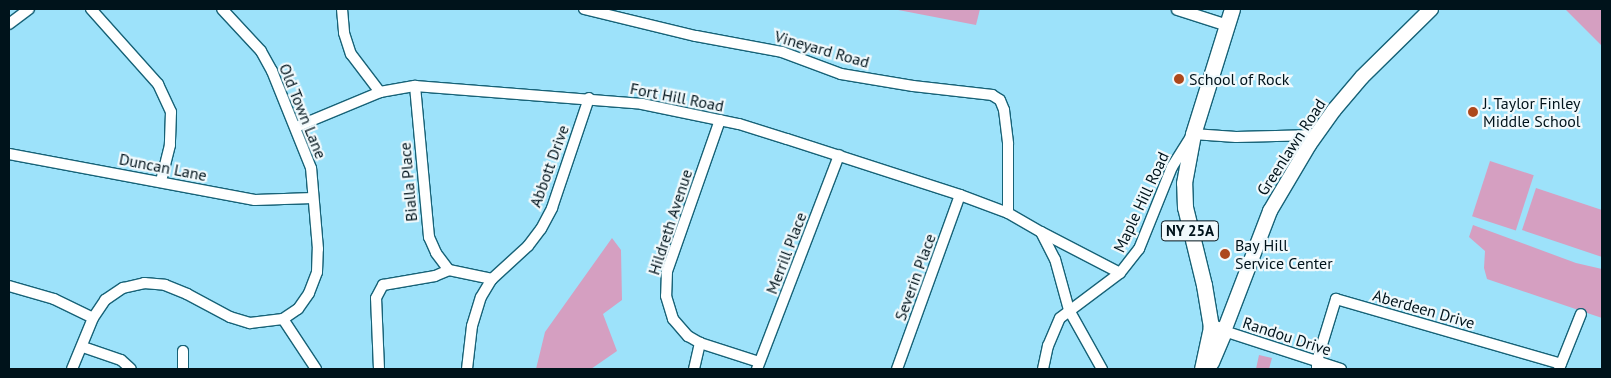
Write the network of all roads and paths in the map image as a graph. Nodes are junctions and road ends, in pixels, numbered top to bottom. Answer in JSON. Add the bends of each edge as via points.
{"nodes":[{"id":1,"x":29,"y":9,"type":"edge"},
{"id":2,"x":91,"y":9,"type":"edge"},
{"id":3,"x":222,"y":9,"type":"edge"},
{"id":4,"x":342,"y":9,"type":"edge"},
{"id":5,"x":584,"y":9,"type":"edge"},
{"id":6,"x":1177,"y":9,"type":"edge"},
{"id":7,"x":1232,"y":9,"type":"edge"},
{"id":8,"x":1431,"y":9,"type":"edge"},
{"id":9,"x":9,"y":24,"type":"edge"},
{"id":10,"x":1227,"y":25,"type":"junction"},
{"id":11,"x":415,"y":86,"type":"junction"},
{"id":12,"x":380,"y":92,"type":"junction"},
{"id":13,"x":588,"y":98,"type":"junction"},
{"id":14,"x":720,"y":120,"type":"junction"},
{"id":15,"x":296,"y":127,"type":"junction"},
{"id":16,"x":1192,"y":134,"type":"junction"},
{"id":17,"x":1316,"y":134,"type":"junction"},
{"id":18,"x":9,"y":154,"type":"edge"},
{"id":19,"x":839,"y":155,"type":"junction"},
{"id":20,"x":161,"y":182,"type":"junction"},
{"id":21,"x":960,"y":195,"type":"junction"},
{"id":22,"x":313,"y":198,"type":"junction"},
{"id":23,"x":1008,"y":213,"type":"junction"},
{"id":24,"x":1041,"y":232,"type":"junction"},
{"id":25,"x":449,"y":270,"type":"junction"},
{"id":26,"x":1120,"y":273,"type":"junction"},
{"id":27,"x":492,"y":279,"type":"junction"},
{"id":28,"x":9,"y":286,"type":"edge"},
{"id":29,"x":1069,"y":310,"type":"junction"},
{"id":30,"x":1581,"y":314,"type":"dead end"},
{"id":31,"x":93,"y":318,"type":"junction"},
{"id":32,"x":283,"y":319,"type":"junction"},
{"id":33,"x":1217,"y":329,"type":"junction"},
{"id":34,"x":700,"y":343,"type":"junction"},
{"id":35,"x":83,"y":346,"type":"junction"},
{"id":36,"x":183,"y":351,"type":"dead end"},
{"id":37,"x":1317,"y":365,"type":"edge"},
{"id":38,"x":758,"y":366,"type":"edge"},
{"id":39,"x":1560,"y":367,"type":"edge"},
{"id":40,"x":72,"y":369,"type":"edge"},
{"id":41,"x":131,"y":369,"type":"edge"},
{"id":42,"x":183,"y":369,"type":"edge"},
{"id":43,"x":316,"y":369,"type":"edge"},
{"id":44,"x":379,"y":369,"type":"edge"},
{"id":45,"x":467,"y":369,"type":"edge"},
{"id":46,"x":694,"y":369,"type":"edge"},
{"id":47,"x":897,"y":369,"type":"edge"},
{"id":48,"x":1043,"y":369,"type":"edge"},
{"id":49,"x":1102,"y":369,"type":"edge"},
{"id":50,"x":1202,"y":369,"type":"edge"},
{"id":51,"x":1208,"y":369,"type":"edge"},
{"id":52,"x":1341,"y":369,"type":"edge"}],
"edges":[{"from":1,"to":9,"type":"street"},
{"from":2,"to":20,"type":"street","via":[[158,84],[171,112],[170,145]]},
{"from":3,"to":15,"type":"street","name":"Old Town Lane","via":[[261,51]]},
{"from":4,"to":12,"type":"street","via":[[344,33],[351,54]]},
{"from":5,"to":23,"type":"street","name":"Vineyard Road","via":[[696,36],[782,52],[841,74],[992,95],[1000,100],[1004,110],[1008,144]]},
{"from":6,"to":10,"type":"street"},
{"from":7,"to":10,"type":"main road","number":"NY 25A"},
{"from":8,"to":17,"type":"main road","name":"Greenlawn Road","via":[[1362,77]]},
{"from":10,"to":16,"type":"main road","number":"NY 25A"},
{"from":11,"to":12,"type":"street","name":"Fort Hill Road"},
{"from":11,"to":13,"type":"street","name":"Fort Hill Road"},
{"from":11,"to":25,"type":"street","name":"Bialla Place","via":[[429,237]]},
{"from":12,"to":15,"type":"street","name":"Fort Hill Road"},
{"from":13,"to":14,"type":"street","name":"Fort Hill Road","via":[[642,104]]},
{"from":13,"to":27,"type":"street","name":"Abbott Drive","via":[[552,208],[528,246]]},
{"from":14,"to":19,"type":"street","name":"Fort Hill Road"},
{"from":14,"to":34,"type":"street","name":"Hildreth Avenue","via":[[665,284],[673,319],[688,336]]},
{"from":15,"to":22,"type":"street","name":"Old Town Lane","via":[[311,168]]},
{"from":16,"to":17,"type":"street","via":[[1236,137]]},
{"from":16,"to":26,"type":"street","name":"Maple Hill Road","via":[[1172,167],[1139,249]]},
{"from":16,"to":33,"type":"main road","number":"NY 25A","via":[[1184,183],[1185,207]]},
{"from":17,"to":33,"type":"main road","name":"Greenlawn Road","via":[[1270,211]]},
{"from":18,"to":20,"type":"street","name":"Duncan Lane"},
{"from":19,"to":21,"type":"street","name":"Fort Hill Road"},
{"from":19,"to":38,"type":"street","name":"Merrill Place"},
{"from":20,"to":22,"type":"street","name":"Duncan Lane","via":[[256,200]]},
{"from":21,"to":23,"type":"street","name":"Fort Hill Road"},
{"from":21,"to":47,"type":"street","name":"Severin Place"},
{"from":22,"to":32,"type":"street","name":"Old Town Lane","via":[[317,272],[309,293],[298,308]]},
{"from":23,"to":24,"type":"street","name":"Fort Hill Road"},
{"from":24,"to":26,"type":"street","name":"Fort Hill Road"},
{"from":24,"to":29,"type":"street","via":[[1055,259]]},
{"from":25,"to":27,"type":"street"},
{"from":25,"to":44,"type":"street","via":[[435,276],[383,285],[376,298]]},
{"from":26,"to":29,"type":"street","name":"Maple Hill Road"},
{"from":27,"to":45,"type":"street","name":"Abbott Drive","via":[[481,297],[472,326]]},
{"from":28,"to":31,"type":"street","via":[[54,299]]},
{"from":29,"to":48,"type":"street","name":"Maple Hill Road","via":[[1055,326]]},
{"from":29,"to":49,"type":"street"},
{"from":30,"to":39,"type":"street"},
{"from":31,"to":32,"type":"street","via":[[105,300],[123,288],[144,282],[165,284],[230,318],[250,323]]},
{"from":31,"to":35,"type":"street"},
{"from":32,"to":43,"type":"street"},
{"from":33,"to":37,"type":"street","name":"Randou Drive"},
{"from":33,"to":50,"type":"main road"},
{"from":33,"to":51,"type":"main road"},
{"from":34,"to":38,"type":"street","name":"Hildreth Avenue"},
{"from":34,"to":46,"type":"street"},
{"from":35,"to":40,"type":"street"},
{"from":35,"to":41,"type":"street","via":[[121,360]]},
{"from":36,"to":42,"type":"street"},
{"from":37,"to":39,"type":"street","name":"Aberdeen Drive","via":[[1336,299]]},
{"from":37,"to":52,"type":"street","name":"Randou Drive"}]}
